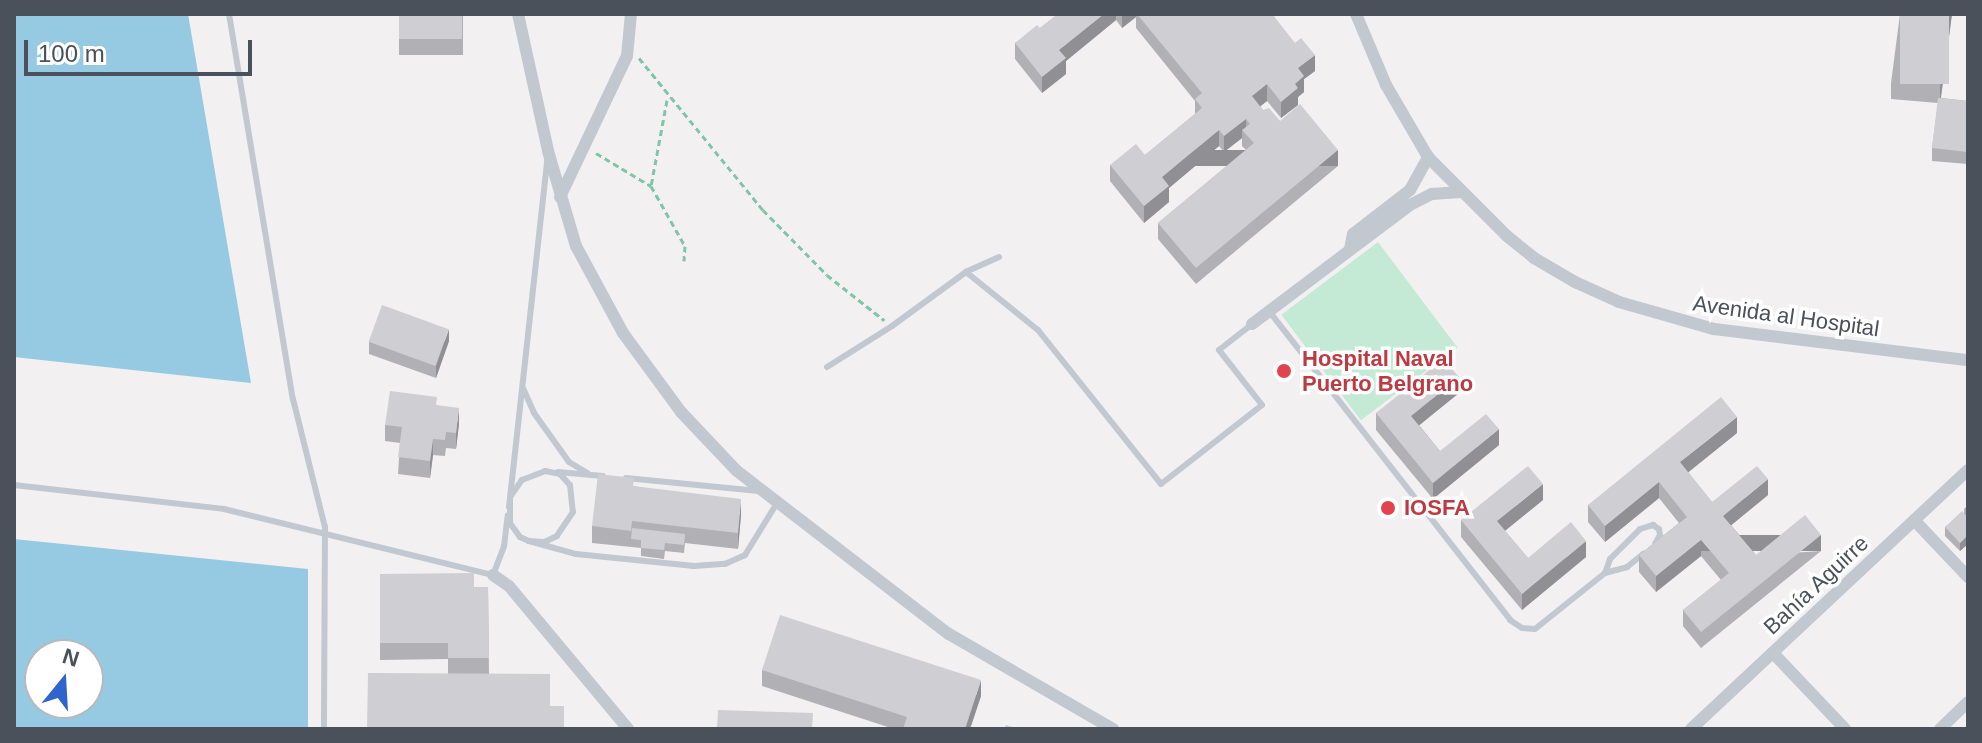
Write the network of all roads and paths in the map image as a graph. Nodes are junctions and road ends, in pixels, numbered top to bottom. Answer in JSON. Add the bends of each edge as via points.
{"nodes":[{"id":1,"x":229,"y":14,"type":"edge"},
{"id":2,"x":518,"y":14,"type":"edge"},
{"id":3,"x":631,"y":14,"type":"edge"},
{"id":4,"x":1356,"y":14,"type":"edge"},
{"id":5,"x":629,"y":45,"type":"junction"},
{"id":6,"x":668,"y":97,"type":"junction"},
{"id":7,"x":584,"y":147,"type":"junction"},
{"id":8,"x":548,"y":151,"type":"junction"},
{"id":9,"x":1428,"y":157,"type":"junction"},
{"id":10,"x":651,"y":186,"type":"junction"},
{"id":11,"x":1461,"y":192,"type":"junction"},
{"id":12,"x":560,"y":197,"type":"junction"},
{"id":13,"x":1350,"y":249,"type":"junction"},
{"id":14,"x":999,"y":257,"type":"dead end"},
{"id":15,"x":684,"y":261,"type":"dead end"},
{"id":16,"x":966,"y":272,"type":"junction"},
{"id":17,"x":1269,"y":311,"type":"junction"},
{"id":18,"x":1252,"y":324,"type":"joint"},
{"id":19,"x":892,"y":326,"type":"junction"},
{"id":20,"x":1968,"y":360,"type":"edge"},
{"id":21,"x":827,"y":367,"type":"dead end"},
{"id":22,"x":522,"y":386,"type":"junction"},
{"id":23,"x":1968,"y":470,"type":"edge"},
{"id":24,"x":553,"y":471,"type":"junction"},
{"id":25,"x":590,"y":475,"type":"junction"},
{"id":26,"x":605,"y":476,"type":"edge"},
{"id":27,"x":621,"y":478,"type":"edge"},
{"id":28,"x":14,"y":485,"type":"edge"},
{"id":29,"x":762,"y":491,"type":"junction"},
{"id":30,"x":777,"y":503,"type":"junction"},
{"id":31,"x":508,"y":511,"type":"junction"},
{"id":32,"x":1914,"y":520,"type":"junction"},
{"id":33,"x":327,"y":535,"type":"junction"},
{"id":34,"x":529,"y":541,"type":"junction"},
{"id":35,"x":1605,"y":573,"type":"junction"},
{"id":36,"x":493,"y":575,"type":"junction"},
{"id":37,"x":1968,"y":577,"type":"edge"},
{"id":38,"x":1773,"y":653,"type":"junction"},
{"id":39,"x":1968,"y":702,"type":"edge"},
{"id":40,"x":324,"y":729,"type":"edge"},
{"id":41,"x":628,"y":729,"type":"edge"},
{"id":42,"x":1113,"y":729,"type":"edge"},
{"id":43,"x":1691,"y":729,"type":"edge"},
{"id":44,"x":1845,"y":729,"type":"edge"},
{"id":45,"x":1940,"y":729,"type":"edge"}],
"edges":[{"from":1,"to":33,"type":"lane","via":[[293,399]]},
{"from":2,"to":8,"type":"street"},
{"from":3,"to":5,"type":"street"},
{"from":4,"to":9,"type":"street","name":"Avenida al Hospital","via":[[1386,85]]},
{"from":5,"to":6,"type":"path"},
{"from":5,"to":7,"type":"street"},
{"from":6,"to":10,"type":"path"},
{"from":6,"to":19,"type":"path","via":[[794,242]]},
{"from":7,"to":10,"type":"path"},
{"from":7,"to":12,"type":"street"},
{"from":8,"to":12,"type":"street"},
{"from":8,"to":22,"type":"lane"},
{"from":9,"to":11,"type":"street","name":"Avenida al Hospital"},
{"from":9,"to":13,"type":"street","via":[[1410,190],[1353,234]]},
{"from":10,"to":15,"type":"path","via":[[685,246]]},
{"from":11,"to":13,"type":"street","via":[[1421,199]]},
{"from":11,"to":20,"type":"street","name":"Avenida al Hospital","via":[[1534,258],[1619,302],[1714,329]]},
{"from":12,"to":29,"type":"street","via":[[600,296],[650,373],[709,445]]},
{"from":13,"to":17,"type":"street"},
{"from":14,"to":16,"type":"lane"},
{"from":16,"to":18,"type":"lane","via":[[1038,330],[1161,484],[1262,405],[1219,350]]},
{"from":16,"to":19,"type":"lane"},
{"from":17,"to":18,"type":"street"},
{"from":17,"to":35,"type":"lane","via":[[1510,620],[1535,629]]},
{"from":19,"to":21,"type":"lane"},
{"from":22,"to":25,"type":"lane","via":[[569,462]]},
{"from":22,"to":31,"type":"lane"},
{"from":23,"to":32,"type":"street","name":"Bahía Aguirre"},
{"from":24,"to":25,"type":"lane"},
{"from":24,"to":31,"type":"lane","via":[[522,480]]},
{"from":24,"to":34,"type":"lane","via":[[570,485],[573,512],[557,536]]},
{"from":25,"to":26,"type":"lane"},
{"from":27,"to":29,"type":"lane"},
{"from":28,"to":33,"type":"lane","via":[[195,504]]},
{"from":29,"to":30,"type":"street"},
{"from":30,"to":34,"type":"lane","via":[[745,555],[725,564],[694,566],[576,554]]},
{"from":30,"to":42,"type":"street","via":[[949,634]]},
{"from":31,"to":34,"type":"lane","via":[[514,531]]},
{"from":31,"to":36,"type":"lane","via":[[504,546]]},
{"from":32,"to":37,"type":"street"},
{"from":32,"to":38,"type":"street","name":"Bahía Aguirre"},
{"from":33,"to":36,"type":"lane"},
{"from":33,"to":40,"type":"lane"},
{"from":35,"to":35,"type":"lane","via":[[1627,567],[1646,553],[1658,541],[1659,529],[1653,525],[1628,538]]},
{"from":36,"to":41,"type":"street","via":[[509,586]]},
{"from":38,"to":43,"type":"street","name":"Bahía Aguirre"},
{"from":38,"to":44,"type":"street"},
{"from":39,"to":45,"type":"street"}]}
